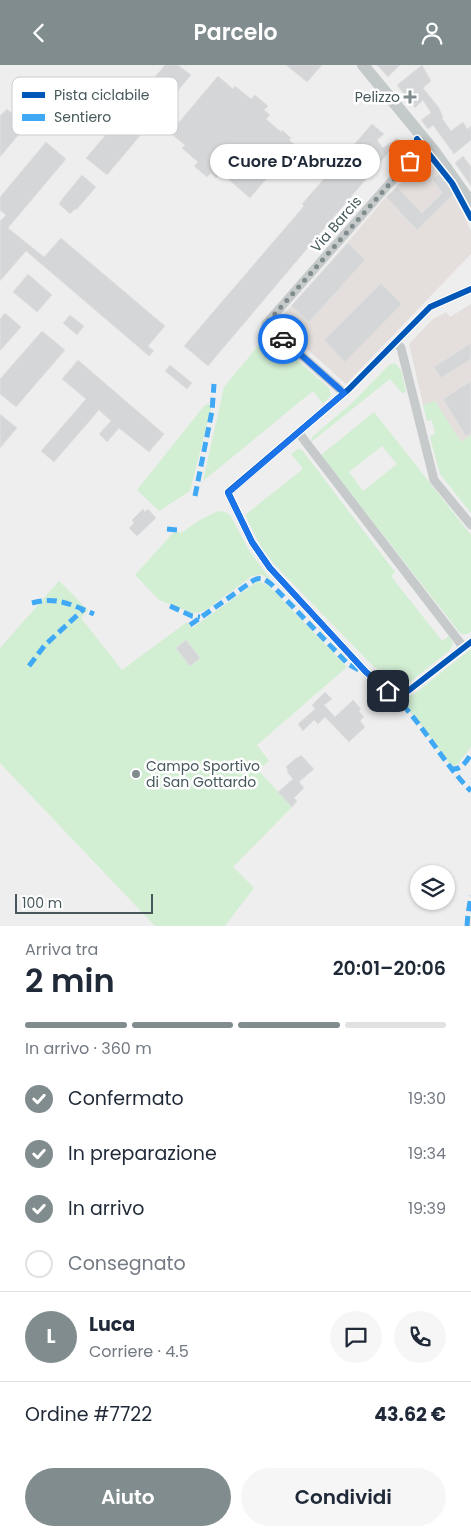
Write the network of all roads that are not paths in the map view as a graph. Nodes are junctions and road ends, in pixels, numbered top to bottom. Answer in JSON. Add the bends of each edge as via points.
{"nodes":[{"id":1,"x":363,"y":65,"type":"edge"},
{"id":2,"x":426,"y":142,"type":"junction"},
{"id":3,"x":471,"y":203,"type":"edge"},
{"id":4,"x":470,"y":288,"type":"edge"},
{"id":5,"x":396,"y":342,"type":"junction"},
{"id":6,"x":344,"y":393,"type":"junction"},
{"id":7,"x":298,"y":432,"type":"junction"},
{"id":8,"x":471,"y":525,"type":"edge"},
{"id":9,"x":467,"y":645,"type":"edge"}],
"edges":[{"from":1,"to":2,"type":"main road"},
{"from":2,"to":3,"type":"main road"},
{"from":2,"to":6,"type":"street","name":"Via Barcis","via":[[266,324]]},
{"from":4,"to":5,"type":"street","via":[[430,307]]},
{"from":5,"to":6,"type":"street"},
{"from":5,"to":8,"type":"street","via":[[401,348],[434,481]]},
{"from":6,"to":7,"type":"street"},
{"from":7,"to":9,"type":"street"},
{"from":7,"to":9,"type":"street","via":[[228,493],[252,542],[270,568],[366,672],[395,694],[404,693]]}]}
